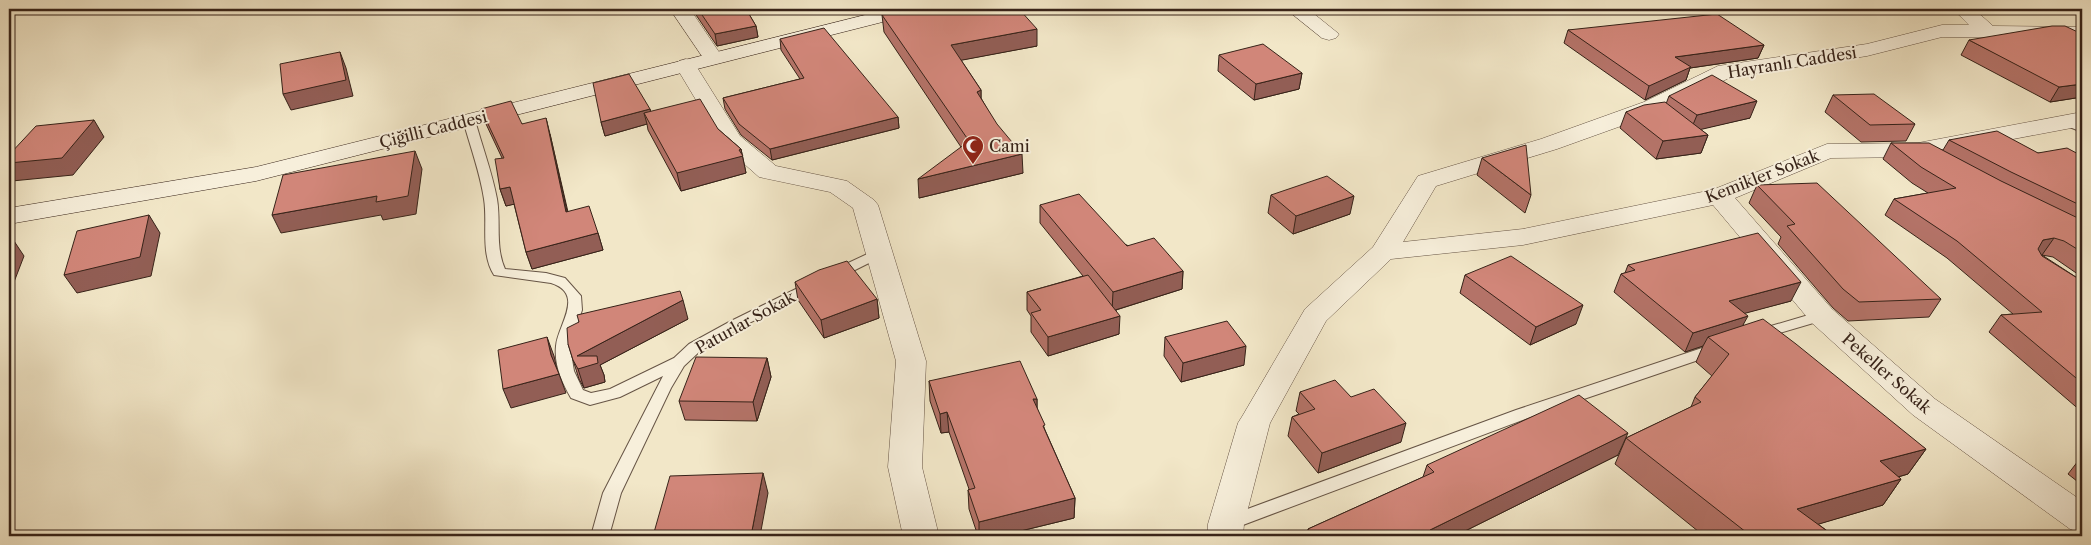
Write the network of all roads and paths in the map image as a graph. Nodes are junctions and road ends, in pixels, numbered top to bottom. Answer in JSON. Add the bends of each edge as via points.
{"nodes":[{"id":1,"x":680,"y":9,"type":"edge"},
{"id":2,"x":911,"y":9,"type":"edge"},
{"id":3,"x":1296,"y":9,"type":"edge"},
{"id":4,"x":1963,"y":9,"type":"edge"},
{"id":5,"x":1988,"y":32,"type":"junction"},
{"id":6,"x":2082,"y":33,"type":"edge"},
{"id":7,"x":1329,"y":34,"type":"dead end"},
{"id":8,"x":713,"y":58,"type":"junction"},
{"id":9,"x":686,"y":65,"type":"junction"},
{"id":10,"x":469,"y":120,"type":"junction"},
{"id":11,"x":2077,"y":123,"type":"edge"},
{"id":12,"x":1719,"y":196,"type":"junction"},
{"id":13,"x":9,"y":216,"type":"edge"},
{"id":14,"x":1383,"y":252,"type":"junction"},
{"id":15,"x":878,"y":253,"type":"junction"},
{"id":16,"x":1822,"y":316,"type":"junction"},
{"id":17,"x":1747,"y":338,"type":"edge"},
{"id":18,"x":1728,"y":344,"type":"edge"},
{"id":19,"x":679,"y":362,"type":"junction"},
{"id":20,"x":2082,"y":519,"type":"edge"},
{"id":21,"x":1225,"y":530,"type":"edge"},
{"id":22,"x":600,"y":536,"type":"edge"},
{"id":23,"x":921,"y":536,"type":"edge"}],
"edges":[{"from":1,"to":8,"type":"street"},
{"from":2,"to":8,"type":"street","name":"Çiğilli Caddesi"},
{"from":3,"to":7,"type":"street"},
{"from":4,"to":5,"type":"street"},
{"from":5,"to":6,"type":"street","name":"Hayranlı Caddesi"},
{"from":5,"to":14,"type":"street","name":"Hayranlı Caddesi","via":[[1942,31],[1867,50],[1726,71],[1652,107],[1550,144],[1427,181]]},
{"from":8,"to":9,"type":"street","name":"Çiğilli Caddesi"},
{"from":9,"to":10,"type":"street","name":"Çiğilli Caddesi"},
{"from":9,"to":15,"type":"street","via":[[731,140],[768,172],[838,186],[866,205]]},
{"from":10,"to":13,"type":"street","name":"Çiğilli Caddesi","via":[[256,174]]},
{"from":10,"to":19,"type":"lane","via":[[487,185],[492,212],[493,252],[499,272],[562,282],[572,292],[576,307],[563,344],[570,383],[577,394],[590,399],[614,393]]},
{"from":11,"to":12,"type":"street","name":"Kemikler Sokak","via":[[1925,155],[1827,151]]},
{"from":12,"to":14,"type":"street","name":"Kemikler Sokak","via":[[1523,237]]},
{"from":12,"to":16,"type":"street","name":"Pekeller Sokak"},
{"from":14,"to":21,"type":"street","name":"Hayranlı Caddesi","via":[[1315,316],[1254,423]]},
{"from":15,"to":19,"type":"lane","name":"Paturlar Sokak","via":[[736,324],[694,348]]},
{"from":15,"to":23,"type":"street","via":[[911,361],[904,467]]},
{"from":16,"to":17,"type":"lane"},
{"from":16,"to":20,"type":"street","name":"Pekeller Sokak","via":[[1924,407]]},
{"from":18,"to":21,"type":"lane","via":[[1522,414]]},
{"from":19,"to":22,"type":"lane","name":"Paturlar Sokak","via":[[612,493]]}]}
